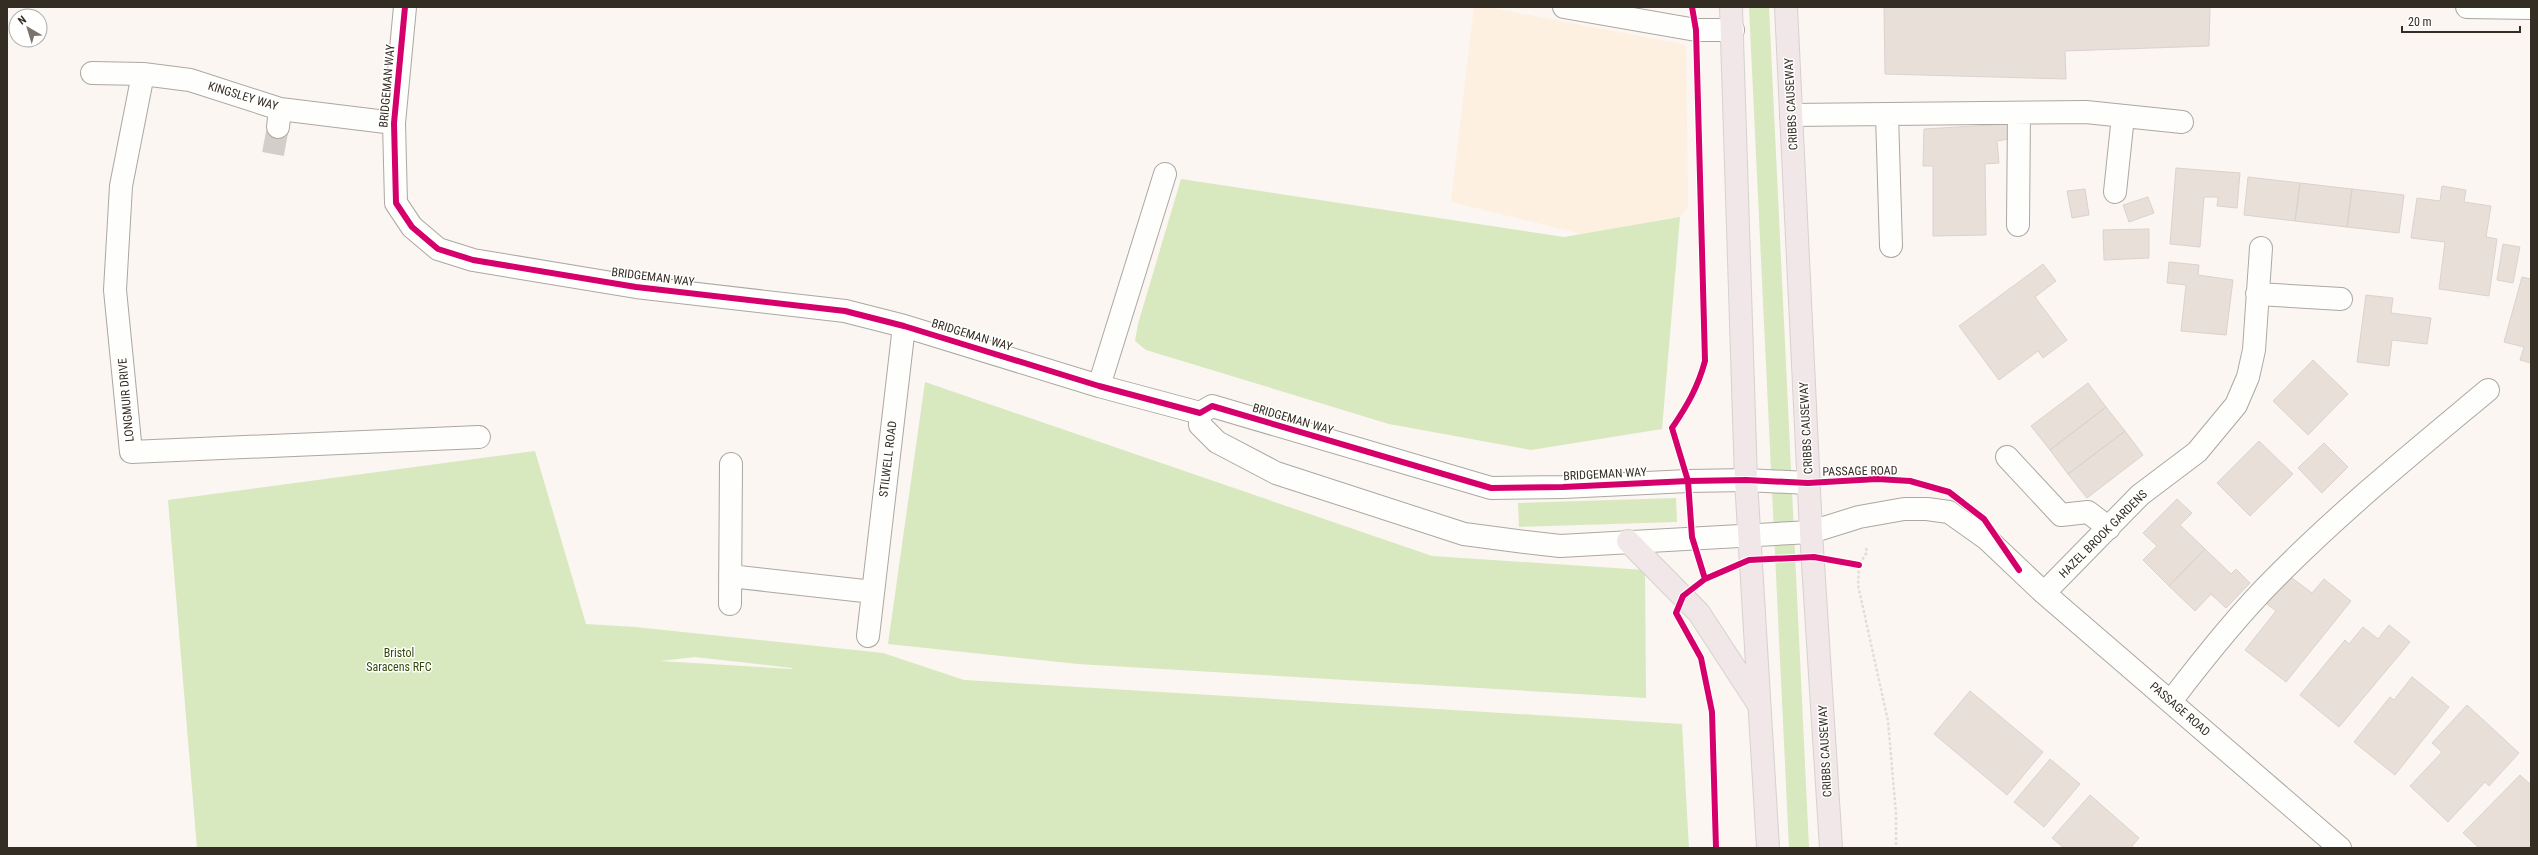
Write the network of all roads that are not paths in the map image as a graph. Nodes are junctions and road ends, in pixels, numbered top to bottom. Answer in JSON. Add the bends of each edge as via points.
{"nodes":[{"id":1,"x":405,"y":7,"type":"edge"},
{"id":2,"x":1564,"y":7,"type":"edge"},
{"id":3,"x":1731,"y":7,"type":"edge"},
{"id":4,"x":1786,"y":7,"type":"edge"},
{"id":5,"x":2467,"y":7,"type":"edge"},
{"id":6,"x":2531,"y":8,"type":"edge"},
{"id":7,"x":1733,"y":30,"type":"junction"},
{"id":8,"x":92,"y":73,"type":"dead end"},
{"id":9,"x":143,"y":74,"type":"junction"},
{"id":10,"x":2019,"y":113,"type":"junction"},
{"id":11,"x":1886,"y":114,"type":"junction"},
{"id":12,"x":1791,"y":115,"type":"junction"},
{"id":13,"x":2123,"y":116,"type":"junction"},
{"id":14,"x":2182,"y":122,"type":"dead end"},
{"id":15,"x":394,"y":123,"type":"junction"},
{"id":16,"x":1165,"y":174,"type":"dead end"},
{"id":17,"x":2115,"y":192,"type":"dead end"},
{"id":18,"x":2018,"y":225,"type":"dead end"},
{"id":19,"x":1891,"y":246,"type":"dead end"},
{"id":20,"x":2261,"y":248,"type":"dead end"},
{"id":21,"x":2257,"y":294,"type":"junction"},
{"id":22,"x":2341,"y":299,"type":"dead end"},
{"id":23,"x":904,"y":326,"type":"junction"},
{"id":24,"x":1099,"y":386,"type":"junction"},
{"id":25,"x":2488,"y":390,"type":"dead end"},
{"id":26,"x":1200,"y":413,"type":"junction"},
{"id":27,"x":480,"y":438,"type":"dead end"},
{"id":28,"x":2006,"y":457,"type":"dead end"},
{"id":29,"x":731,"y":464,"type":"dead end"},
{"id":30,"x":1746,"y":480,"type":"junction"},
{"id":31,"x":1808,"y":483,"type":"junction"},
{"id":32,"x":2108,"y":528,"type":"junction"},
{"id":33,"x":1811,"y":532,"type":"junction"},
{"id":34,"x":1749,"y":535,"type":"junction"},
{"id":35,"x":1628,"y":541,"type":"junction"},
{"id":36,"x":730,"y":576,"type":"junction"},
{"id":37,"x":873,"y":592,"type":"junction"},
{"id":38,"x":2044,"y":593,"type":"junction"},
{"id":39,"x":730,"y":604,"type":"dead end"},
{"id":40,"x":868,"y":636,"type":"dead end"},
{"id":41,"x":2171,"y":701,"type":"junction"},
{"id":42,"x":1758,"y":703,"type":"junction"},
{"id":43,"x":1768,"y":848,"type":"edge"},
{"id":44,"x":1831,"y":848,"type":"edge"},
{"id":45,"x":2340,"y":848,"type":"edge"}],
"edges":[{"from":1,"to":15,"type":"street","name":"BRIDGEMAN WAY"},
{"from":2,"to":7,"type":"street","via":[[1696,30]]},
{"from":3,"to":7,"type":"main road"},
{"from":4,"to":12,"type":"main road","name":"CRIBBS CAUSEWAY"},
{"from":5,"to":6,"type":"street"},
{"from":7,"to":30,"type":"main road"},
{"from":8,"to":9,"type":"street","name":"KINGSLEY WAY"},
{"from":9,"to":15,"type":"street","name":"KINGSLEY WAY","via":[[190,80],[279,118]]},
{"from":9,"to":27,"type":"street","name":"LONGMUIR DRIVE","via":[[121,186],[115,290],[130,452]]},
{"from":10,"to":11,"type":"street"},
{"from":10,"to":13,"type":"street","via":[[2086,112]]},
{"from":10,"to":18,"type":"street"},
{"from":11,"to":12,"type":"street"},
{"from":11,"to":19,"type":"street"},
{"from":12,"to":31,"type":"main road","name":"CRIBBS CAUSEWAY"},
{"from":13,"to":14,"type":"street"},
{"from":13,"to":17,"type":"street"},
{"from":15,"to":23,"type":"street","name":"BRIDGEMAN WAY","via":[[396,203],[412,227],[438,249],[473,260],[636,287],[845,311]]},
{"from":16,"to":24,"type":"street"},
{"from":20,"to":21,"type":"street","name":"HAZEL BROOK GARDENS"},
{"from":21,"to":22,"type":"street"},
{"from":21,"to":32,"type":"street","name":"HAZEL BROOK GARDENS","via":[[2254,350],[2248,377],[2236,405],[2198,452],[2140,495]]},
{"from":23,"to":24,"type":"street","name":"BRIDGEMAN WAY"},
{"from":23,"to":37,"type":"street","name":"STILWELL ROAD"},
{"from":24,"to":26,"type":"street","name":"BRIDGEMAN WAY"},
{"from":25,"to":41,"type":"street","via":[[2384,478],[2274,579],[2197,666]]},
{"from":26,"to":30,"type":"street","name":"BRIDGEMAN WAY","via":[[1212,406],[1491,488]]},
{"from":26,"to":35,"type":"street","via":[[1200,425],[1217,442],[1276,473],[1464,534],[1560,546]]},
{"from":28,"to":32,"type":"street","via":[[2060,515],[2088,512]]},
{"from":29,"to":36,"type":"street"},
{"from":30,"to":31,"type":"street","name":"BRIDGEMAN WAY"},
{"from":30,"to":34,"type":"main road"},
{"from":31,"to":33,"type":"main road","name":"CRIBBS CAUSEWAY"},
{"from":32,"to":38,"type":"street","name":"HAZEL BROOK GARDENS"},
{"from":33,"to":34,"type":"street","name":"PASSAGE ROAD"},
{"from":33,"to":38,"type":"street","name":"PASSAGE ROAD","via":[[1859,518],[1904,509],[1949,512],[1987,539]]},
{"from":33,"to":44,"type":"main road","name":"CRIBBS CAUSEWAY"},
{"from":34,"to":35,"type":"street","name":"PASSAGE ROAD"},
{"from":34,"to":42,"type":"main road"},
{"from":35,"to":42,"type":"main road","via":[[1699,613]]},
{"from":36,"to":37,"type":"street"},
{"from":36,"to":39,"type":"street"},
{"from":37,"to":40,"type":"street","name":"STILWELL ROAD"},
{"from":38,"to":41,"type":"street","name":"PASSAGE ROAD"},
{"from":41,"to":45,"type":"street","name":"PASSAGE ROAD"},
{"from":42,"to":43,"type":"main road"}]}
